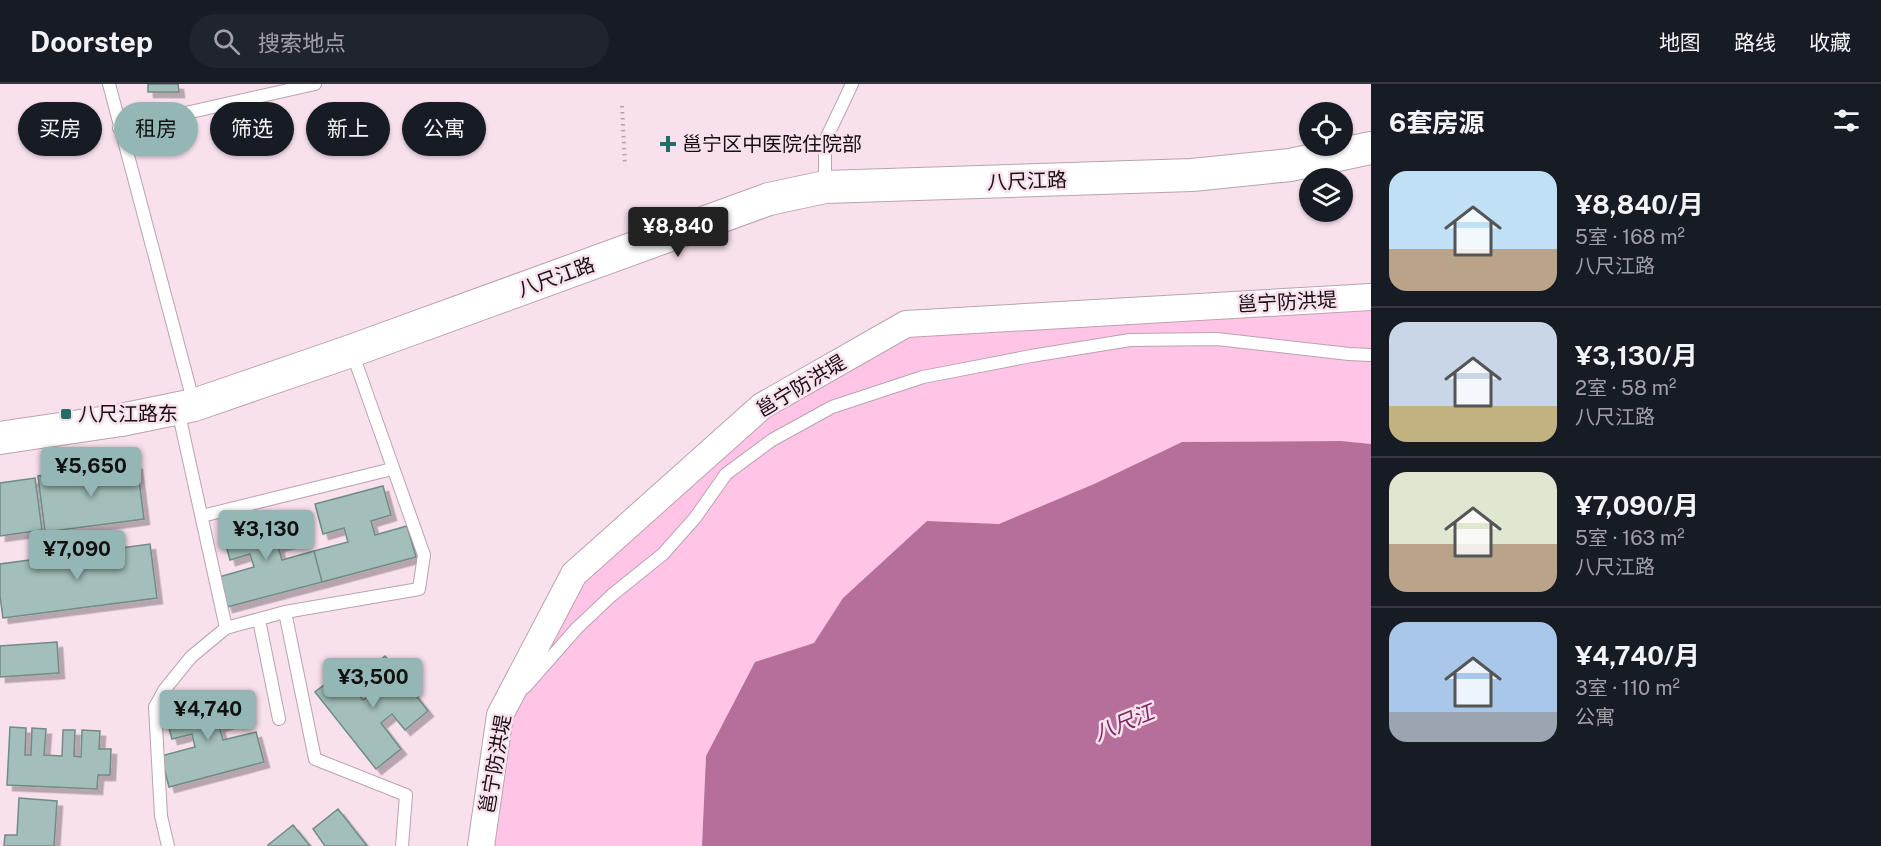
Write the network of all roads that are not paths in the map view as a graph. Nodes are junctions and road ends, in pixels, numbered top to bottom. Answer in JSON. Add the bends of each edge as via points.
{"nodes":[{"id":1,"x":109,"y":84,"type":"edge"},
{"id":2,"x":315,"y":84,"type":"edge"},
{"id":3,"x":852,"y":84,"type":"edge"},
{"id":4,"x":114,"y":106,"type":"edge"},
{"id":5,"x":198,"y":110,"type":"edge"},
{"id":6,"x":1371,"y":148,"type":"edge"},
{"id":7,"x":126,"y":156,"type":"edge"},
{"id":8,"x":825,"y":187,"type":"junction"},
{"id":9,"x":1371,"y":297,"type":"edge"},
{"id":10,"x":351,"y":351,"type":"junction"},
{"id":11,"x":1371,"y":355,"type":"edge"},
{"id":12,"x":186,"y":407,"type":"junction"},
{"id":13,"x":0,"y":438,"type":"edge"},
{"id":14,"x":392,"y":469,"type":"junction"},
{"id":15,"x":202,"y":516,"type":"junction"},
{"id":16,"x":285,"y":612,"type":"junction"},
{"id":17,"x":259,"y":620,"type":"junction"},
{"id":18,"x":226,"y":628,"type":"junction"},
{"id":19,"x":500,"y":715,"type":"junction"},
{"id":20,"x":279,"y":719,"type":"dead end"},
{"id":21,"x":168,"y":846,"type":"edge"},
{"id":22,"x":402,"y":846,"type":"edge"},
{"id":23,"x":481,"y":846,"type":"edge"}],
"edges":[{"from":1,"to":4,"type":"lane"},
{"from":2,"to":5,"type":"lane"},
{"from":3,"to":8,"type":"lane","via":[[825,141]]},
{"from":6,"to":8,"type":"street","name":"八尺江路","via":[[1290,165],[1192,175]]},
{"from":7,"to":12,"type":"lane"},
{"from":8,"to":10,"type":"street","name":"八尺江路","via":[[769,199]]},
{"from":9,"to":19,"type":"street","name":"邕宁防洪堤","via":[[906,324],[762,406],[574,574]]},
{"from":10,"to":12,"type":"street","name":"八尺江路"},
{"from":10,"to":14,"type":"lane"},
{"from":11,"to":19,"type":"lane","via":[[1217,339],[1130,340],[923,377],[832,407],[772,440],[726,474],[663,554],[577,628]]},
{"from":12,"to":13,"type":"street","name":"八尺江路"},
{"from":12,"to":15,"type":"lane"},
{"from":14,"to":15,"type":"lane"},
{"from":14,"to":16,"type":"lane","via":[[424,555],[418,590]]},
{"from":15,"to":18,"type":"lane"},
{"from":16,"to":17,"type":"lane"},
{"from":16,"to":22,"type":"lane","via":[[315,759],[406,795]]},
{"from":17,"to":18,"type":"lane"},
{"from":17,"to":20,"type":"lane"},
{"from":18,"to":21,"type":"lane","via":[[191,657],[155,707],[161,816]]},
{"from":19,"to":23,"type":"street","name":"邕宁防洪堤"}]}
